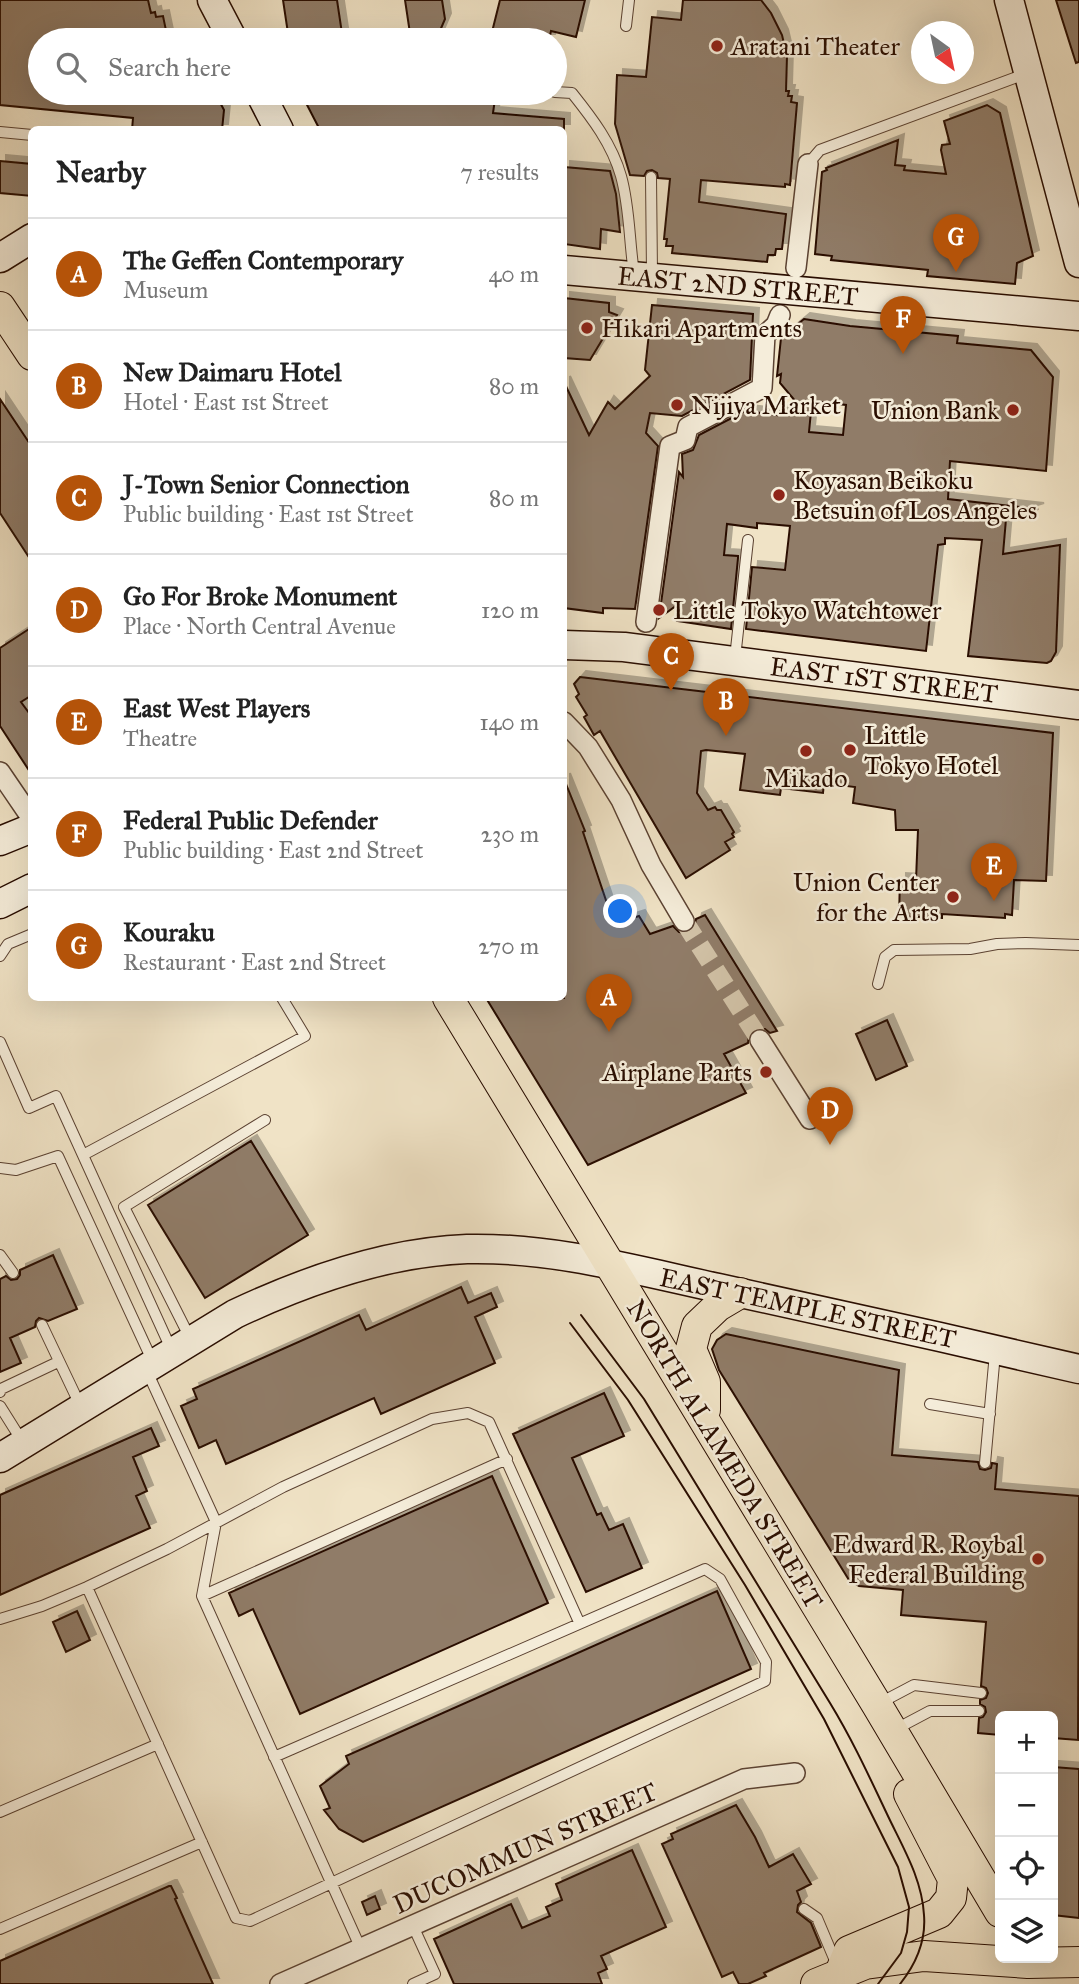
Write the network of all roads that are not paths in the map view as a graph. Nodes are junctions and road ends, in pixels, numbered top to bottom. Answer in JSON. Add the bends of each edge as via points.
{"nodes":[{"id":1,"x":212,"y":0,"type":"edge"},
{"id":2,"x":629,"y":0,"type":"edge"},
{"id":3,"x":1009,"y":0,"type":"edge"},
{"id":4,"x":626,"y":26,"type":"dead end"},
{"id":5,"x":227,"y":28,"type":"edge"},
{"id":6,"x":1028,"y":73,"type":"junction"},
{"id":7,"x":567,"y":93,"type":"edge"},
{"id":8,"x":266,"y":105,"type":"edge"},
{"id":9,"x":277,"y":126,"type":"edge"},
{"id":10,"x":0,"y":132,"type":"edge"},
{"id":11,"x":28,"y":135,"type":"edge"},
{"id":12,"x":808,"y":164,"type":"joint"},
{"id":13,"x":651,"y":177,"type":"dead end"},
{"id":14,"x":28,"y":240,"type":"edge"},
{"id":15,"x":0,"y":258,"type":"edge"},
{"id":16,"x":1079,"y":263,"type":"edge"},
{"id":17,"x":796,"y":268,"type":"dead end"},
{"id":18,"x":567,"y":270,"type":"edge"},
{"id":19,"x":643,"y":277,"type":"junction"},
{"id":20,"x":0,"y":307,"type":"edge"},
{"id":21,"x":780,"y":315,"type":"dead end"},
{"id":22,"x":1079,"y":316,"type":"edge"},
{"id":23,"x":28,"y":349,"type":"edge"},
{"id":24,"x":748,"y":540,"type":"dead end"},
{"id":25,"x":646,"y":622,"type":"dead end"},
{"id":26,"x":567,"y":645,"type":"edge"},
{"id":27,"x":735,"y":663,"type":"junction"},
{"id":28,"x":1079,"y":705,"type":"edge"},
{"id":29,"x":567,"y":725,"type":"edge"},
{"id":30,"x":0,"y":772,"type":"edge"},
{"id":31,"x":28,"y":813,"type":"edge"},
{"id":32,"x":28,"y":830,"type":"edge"},
{"id":33,"x":0,"y":841,"type":"edge"},
{"id":34,"x":28,"y":890,"type":"edge"},
{"id":35,"x":0,"y":904,"type":"edge"},
{"id":36,"x":684,"y":921,"type":"tunnel mouth"},
{"id":37,"x":28,"y":936,"type":"edge"},
{"id":38,"x":1079,"y":945,"type":"edge"},
{"id":39,"x":0,"y":956,"type":"edge"},
{"id":40,"x":878,"y":984,"type":"dead end"},
{"id":41,"x":284,"y":1001,"type":"edge"},
{"id":42,"x":450,"y":1001,"type":"edge"},
{"id":43,"x":760,"y":1040,"type":"tunnel mouth"},
{"id":44,"x":0,"y":1042,"type":"edge"},
{"id":45,"x":265,"y":1119,"type":"dead end"},
{"id":46,"x":810,"y":1119,"type":"dead end"},
{"id":47,"x":83,"y":1155,"type":"junction"},
{"id":48,"x":0,"y":1168,"type":"edge"},
{"id":49,"x":0,"y":1255,"type":"edge"},
{"id":50,"x":612,"y":1266,"type":"junction"},
{"id":51,"x":13,"y":1273,"type":"dead end"},
{"id":52,"x":740,"y":1293,"type":"junction"},
{"id":53,"x":42,"y":1325,"type":"dead end"},
{"id":54,"x":996,"y":1349,"type":"junction"},
{"id":55,"x":166,"y":1356,"type":"junction"},
{"id":56,"x":58,"y":1362,"type":"junction"},
{"id":57,"x":1079,"y":1369,"type":"edge"},
{"id":58,"x":0,"y":1392,"type":"edge"},
{"id":59,"x":930,"y":1404,"type":"dead end"},
{"id":60,"x":0,"y":1406,"type":"edge"},
{"id":61,"x":82,"y":1408,"type":"junction"},
{"id":62,"x":990,"y":1413,"type":"junction"},
{"id":63,"x":705,"y":1421,"type":"junction"},
{"id":64,"x":12,"y":1451,"type":"edge"},
{"id":65,"x":507,"y":1459,"type":"junction"},
{"id":66,"x":985,"y":1463,"type":"dead end"},
{"id":67,"x":216,"y":1522,"type":"junction"},
{"id":68,"x":88,"y":1587,"type":"junction"},
{"id":69,"x":202,"y":1596,"type":"junction"},
{"id":70,"x":0,"y":1619,"type":"edge"},
{"id":71,"x":579,"y":1622,"type":"junction"},
{"id":72,"x":981,"y":1693,"type":"dead end"},
{"id":73,"x":877,"y":1705,"type":"junction"},
{"id":74,"x":979,"y":1711,"type":"dead end"},
{"id":75,"x":895,"y":1734,"type":"junction"},
{"id":76,"x":158,"y":1744,"type":"junction"},
{"id":77,"x":274,"y":1757,"type":"junction"},
{"id":78,"x":795,"y":1773,"type":"dead end"},
{"id":79,"x":0,"y":1812,"type":"edge"},
{"id":80,"x":202,"y":1842,"type":"junction"},
{"id":81,"x":331,"y":1884,"type":"junction"},
{"id":82,"x":995,"y":1904,"type":"edge"},
{"id":83,"x":804,"y":1909,"type":"dead end"},
{"id":84,"x":413,"y":1926,"type":"junction"},
{"id":85,"x":0,"y":1929,"type":"edge"},
{"id":86,"x":361,"y":1949,"type":"junction"},
{"id":87,"x":1079,"y":1962,"type":"edge"},
{"id":88,"x":1030,"y":1968,"type":"edge"},
{"id":89,"x":828,"y":1979,"type":"edge"},
{"id":90,"x":288,"y":1982,"type":"edge"},
{"id":91,"x":412,"y":1984,"type":"edge"}],
"edges":[{"from":1,"to":5,"type":"main road"},
{"from":2,"to":4,"type":"lane"},
{"from":3,"to":6,"type":"main road"},
{"from":6,"to":12,"type":"lane","via":[[820,150]]},
{"from":6,"to":16,"type":"main road"},
{"from":7,"to":19,"type":"lane","via":[[599,127],[621,176],[631,253]]},
{"from":8,"to":9,"type":"main road"},
{"from":10,"to":11,"type":"lane"},
{"from":12,"to":17,"type":"street"},
{"from":13,"to":19,"type":"lane"},
{"from":14,"to":15,"type":"main road"},
{"from":18,"to":19,"type":"main road","name":"EAST 2ND STREET"},
{"from":19,"to":22,"type":"main road","name":"EAST 2ND STREET"},
{"from":20,"to":23,"type":"main road"},
{"from":21,"to":25,"type":"street","via":[[765,335],[762,388],[688,427],[685,440],[670,446]]},
{"from":24,"to":27,"type":"lane"},
{"from":26,"to":27,"type":"main road","name":"EAST 1ST STREET","via":[[624,647]]},
{"from":27,"to":28,"type":"main road","name":"EAST 1ST STREET"},
{"from":29,"to":36,"type":"street","via":[[588,747],[614,790]]},
{"from":30,"to":31,"type":"street"},
{"from":32,"to":33,"type":"main road"},
{"from":34,"to":35,"type":"main road"},
{"from":37,"to":39,"type":"lane","via":[[8,944]]},
{"from":38,"to":40,"type":"lane","via":[[894,950],[885,957]]},
{"from":41,"to":47,"type":"lane","via":[[305,1035]]},
{"from":42,"to":50,"type":"main road","name":"NORTH ALAMEDA STREET"},
{"from":43,"to":46,"type":"street"},
{"from":44,"to":47,"type":"lane","via":[[29,1108],[57,1096]]},
{"from":45,"to":55,"type":"lane","via":[[124,1207]]},
{"from":47,"to":55,"type":"lane"},
{"from":48,"to":55,"type":"lane","via":[[16,1170],[58,1156]]},
{"from":49,"to":51,"type":"lane"},
{"from":50,"to":52,"type":"main road","name":"EAST TEMPLE STREET"},
{"from":50,"to":55,"type":"main road","name":"EAST TEMPLE STREET","via":[[556,1254],[496,1250],[426,1253],[301,1285],[235,1314]]},
{"from":50,"to":63,"type":"main road","name":"NORTH ALAMEDA STREET"},
{"from":52,"to":54,"type":"main road","name":"EAST TEMPLE STREET"},
{"from":52,"to":63,"type":"main road","via":[[697,1326],[691,1349],[705,1382]]},
{"from":53,"to":56,"type":"lane"},
{"from":54,"to":57,"type":"main road","name":"EAST TEMPLE STREET"},
{"from":54,"to":62,"type":"lane"},
{"from":55,"to":61,"type":"main road","name":"EAST TEMPLE STREET"},
{"from":55,"to":67,"type":"lane"},
{"from":56,"to":58,"type":"lane"},
{"from":56,"to":61,"type":"lane"},
{"from":59,"to":62,"type":"lane"},
{"from":60,"to":64,"type":"lane"},
{"from":61,"to":64,"type":"main road","name":"EAST TEMPLE STREET"},
{"from":62,"to":66,"type":"lane"},
{"from":63,"to":73,"type":"main road","name":"NORTH ALAMEDA STREET"},
{"from":65,"to":67,"type":"lane","via":[[489,1422],[468,1413],[432,1419],[282,1486]]},
{"from":65,"to":69,"type":"lane"},
{"from":65,"to":71,"type":"lane"},
{"from":67,"to":68,"type":"lane"},
{"from":67,"to":69,"type":"lane"},
{"from":68,"to":70,"type":"lane"},
{"from":68,"to":76,"type":"lane"},
{"from":69,"to":77,"type":"lane"},
{"from":71,"to":77,"type":"lane"},
{"from":71,"to":81,"type":"lane","via":[[705,1569],[720,1579],[766,1662],[765,1681]]},
{"from":72,"to":73,"type":"lane","via":[[914,1685]]},
{"from":73,"to":75,"type":"main road","name":"NORTH ALAMEDA STREET"},
{"from":74,"to":75,"type":"lane","via":[[930,1711]]},
{"from":75,"to":82,"type":"main road","name":"NORTH ALAMEDA STREET"},
{"from":75,"to":89,"type":"main road","via":[[895,1765],[953,1879],[951,1898],[939,1913],[849,1951]]},
{"from":76,"to":79,"type":"lane"},
{"from":76,"to":80,"type":"lane"},
{"from":77,"to":81,"type":"lane"},
{"from":78,"to":84,"type":"street","name":"DUCOMMUN STREET","via":[[744,1779]]},
{"from":80,"to":81,"type":"lane","via":[[236,1918],[250,1921]]},
{"from":80,"to":85,"type":"lane"},
{"from":81,"to":86,"type":"lane"},
{"from":83,"to":89,"type":"lane","via":[[817,1918]]},
{"from":84,"to":86,"type":"street","name":"DUCOMMUN STREET"},
{"from":84,"to":91,"type":"lane","via":[[435,1974]]},
{"from":86,"to":90,"type":"street","name":"DUCOMMUN STREET"},
{"from":87,"to":88,"type":"main road"},
{"from":88,"to":89,"type":"main road","via":[[924,1956],[876,1962]]}]}
